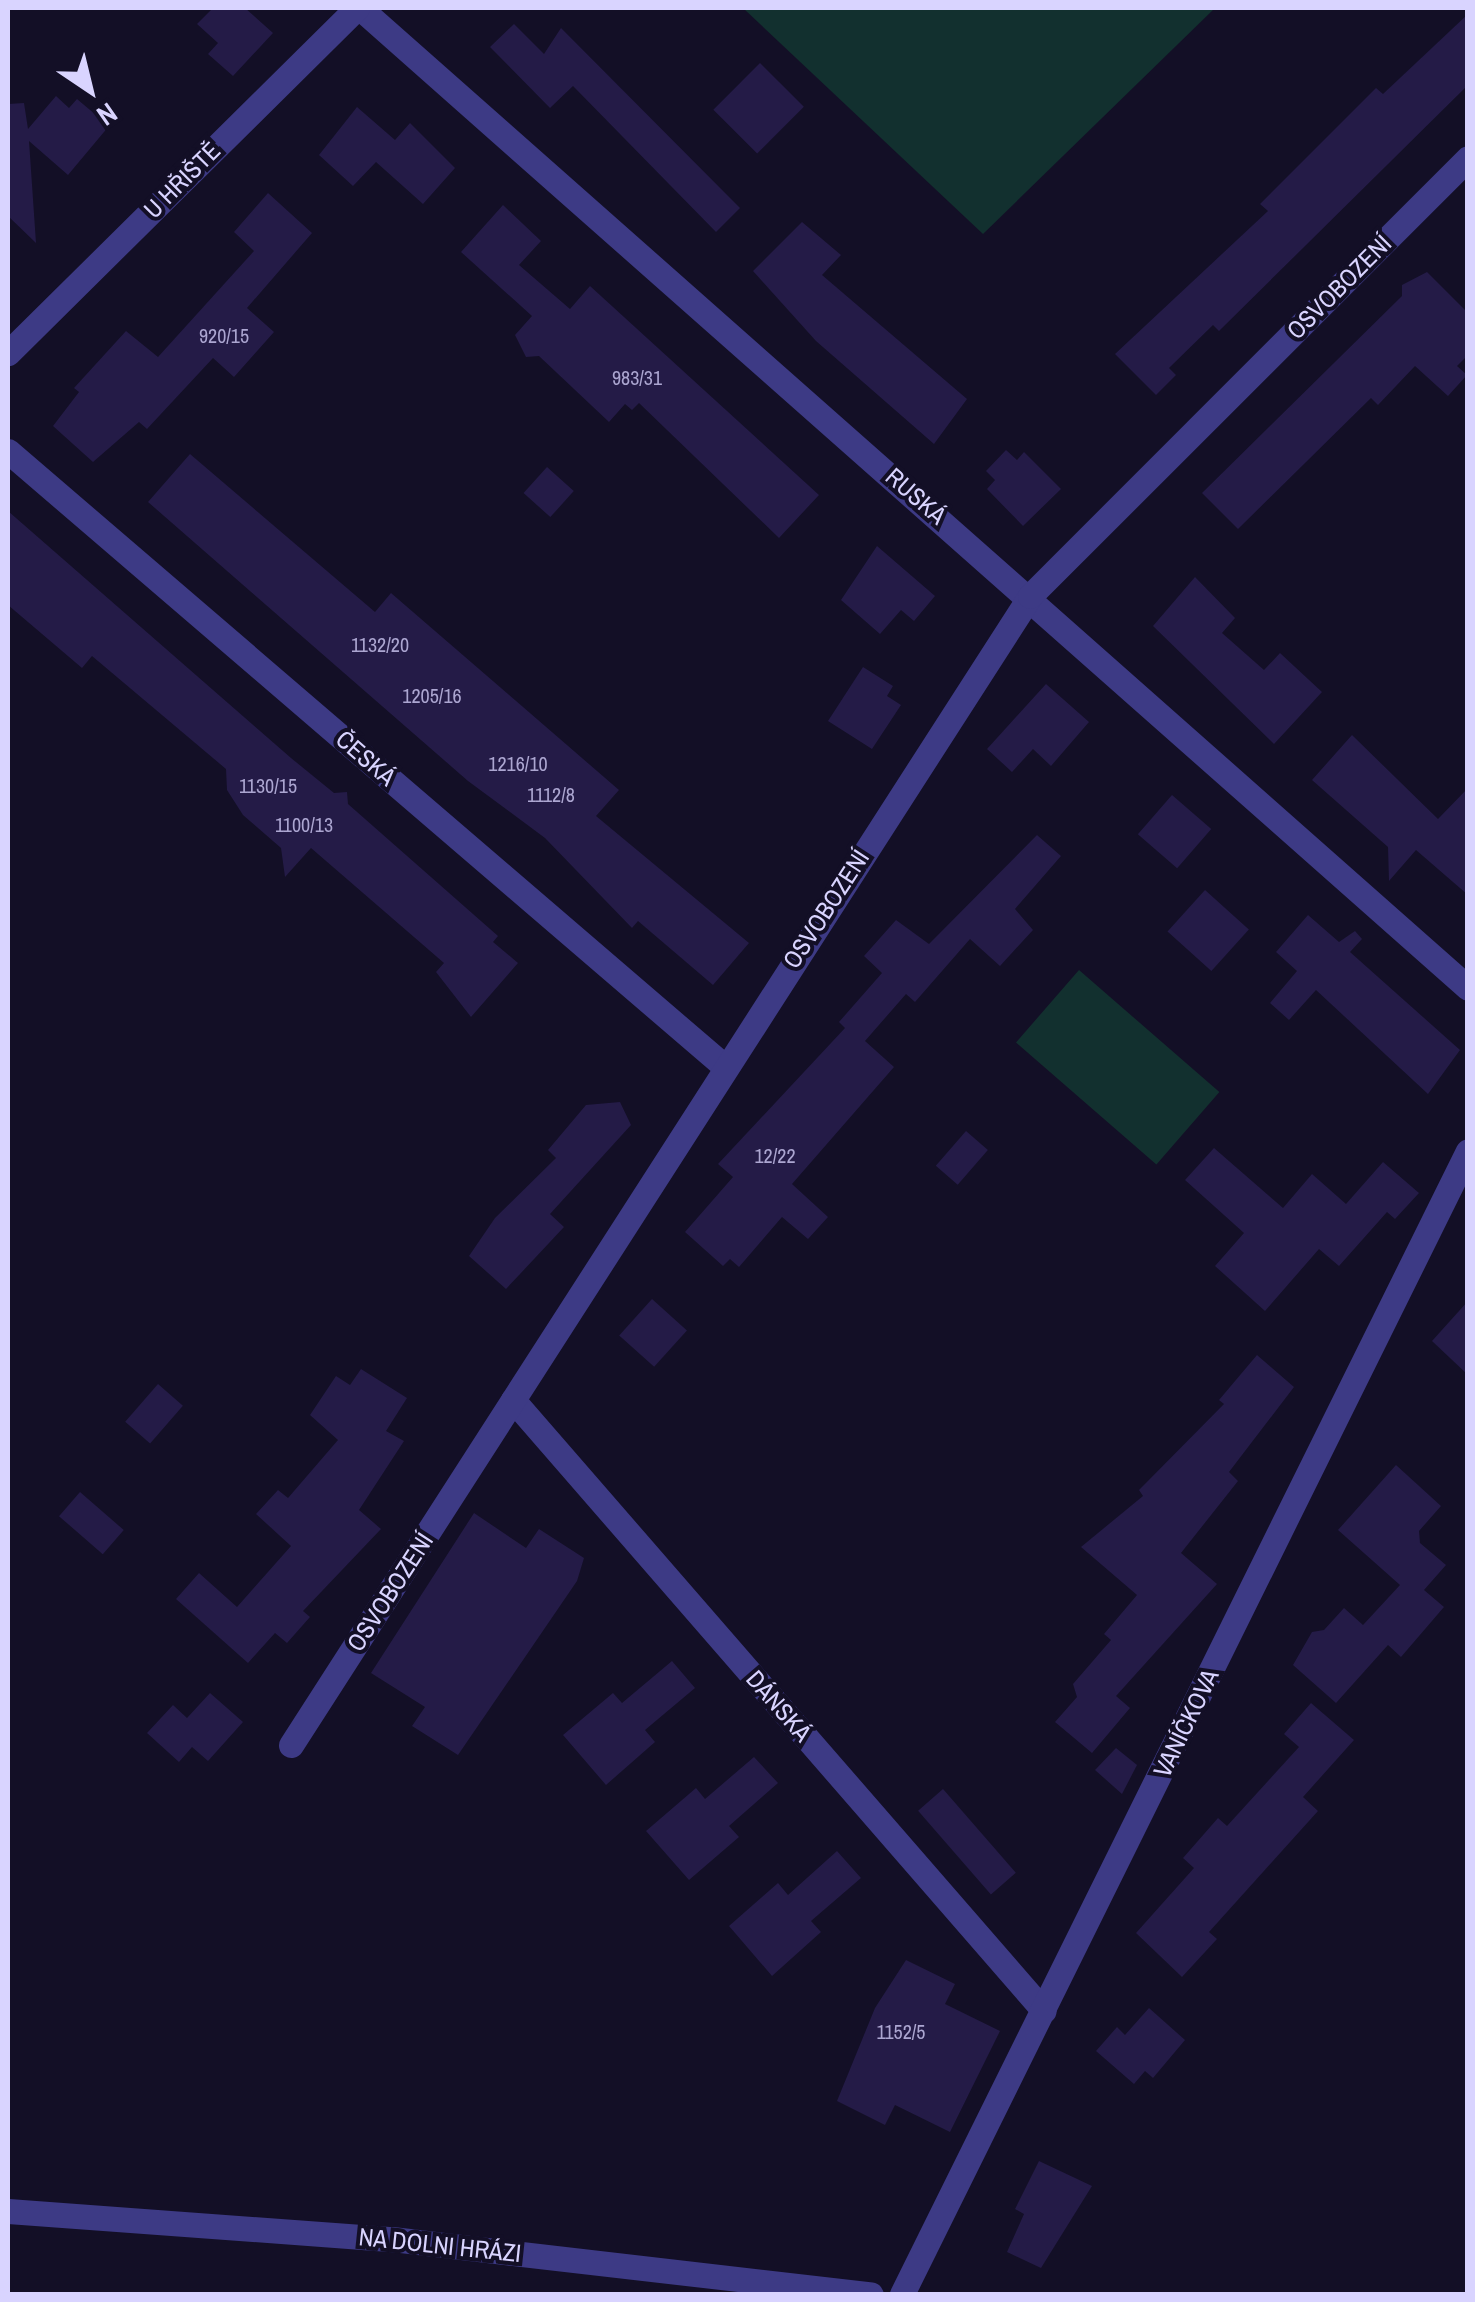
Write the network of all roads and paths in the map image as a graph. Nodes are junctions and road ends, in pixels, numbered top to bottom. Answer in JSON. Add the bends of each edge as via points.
{"nodes":[{"id":1,"x":359,"y":8,"type":"edge"},
{"id":2,"x":1468,"y":158,"type":"edge"},
{"id":3,"x":8,"y":353,"type":"edge"},
{"id":4,"x":8,"y":451,"type":"edge"},
{"id":5,"x":1030,"y":596,"type":"junction"},
{"id":6,"x":1468,"y":988,"type":"edge"},
{"id":7,"x":724,"y":1066,"type":"junction"},
{"id":8,"x":1468,"y":1151,"type":"edge"},
{"id":9,"x":513,"y":1400,"type":"junction"},
{"id":10,"x":291,"y":1745,"type":"dead end"},
{"id":11,"x":1044,"y":2011,"type":"junction"},
{"id":12,"x":8,"y":2211,"type":"edge"},
{"id":13,"x":871,"y":2294,"type":"edge"},
{"id":14,"x":902,"y":2294,"type":"edge"}],
"edges":[{"from":1,"to":3,"type":"street","name":"U HŘIŠTĚ"},
{"from":1,"to":5,"type":"street","name":"RUSKÁ"},
{"from":2,"to":5,"type":"street","name":"OSVOBOZENÍ"},
{"from":4,"to":7,"type":"street","name":"ČESKÁ"},
{"from":5,"to":6,"type":"street","name":"RUSKÁ"},
{"from":5,"to":7,"type":"street","name":"OSVOBOZENÍ"},
{"from":7,"to":9,"type":"street","name":"OSVOBOZENÍ"},
{"from":8,"to":11,"type":"street","name":"VANÍČKOVA"},
{"from":9,"to":10,"type":"street","name":"OSVOBOZENÍ"},
{"from":9,"to":11,"type":"street","name":"DÁNSKÁ"},
{"from":11,"to":14,"type":"street","name":"VANÍČKOVA"},
{"from":12,"to":13,"type":"street","name":"NA DOLNI HRÁZI","via":[[392,2239]]}]}
